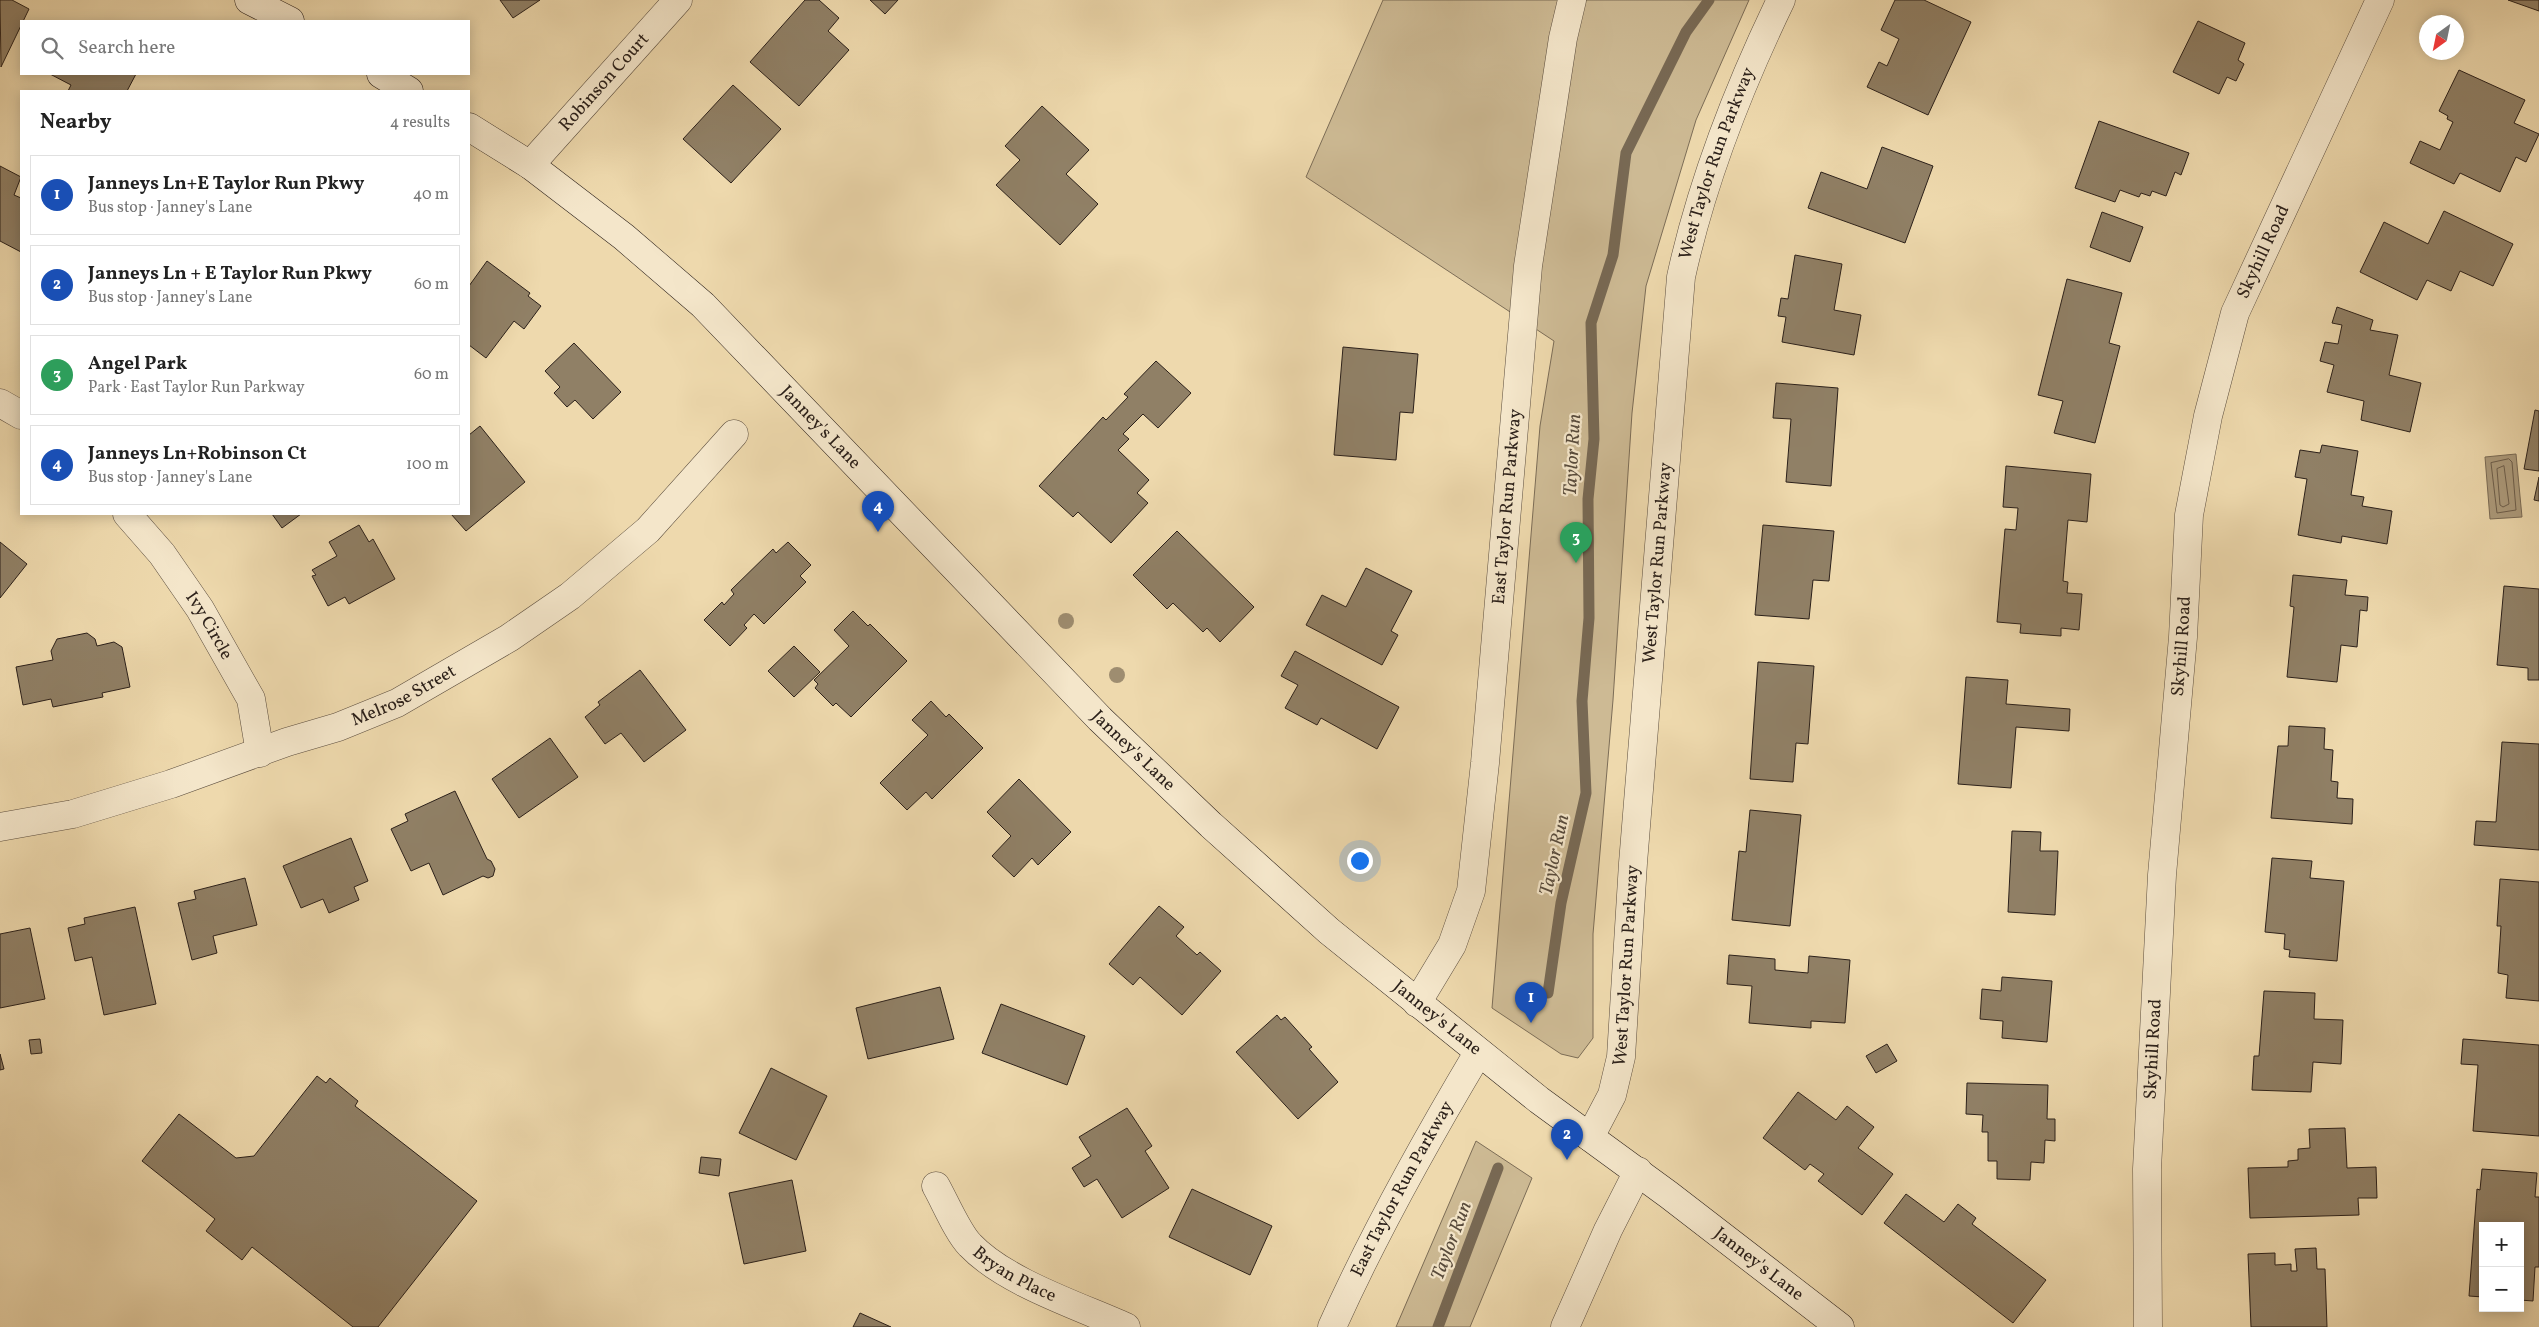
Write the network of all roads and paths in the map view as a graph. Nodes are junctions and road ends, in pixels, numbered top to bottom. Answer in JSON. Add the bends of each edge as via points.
{"nodes":[{"id":1,"x":249,"y":0,"type":"edge"},
{"id":2,"x":678,"y":0,"type":"edge"},
{"id":3,"x":1572,"y":0,"type":"edge"},
{"id":4,"x":1781,"y":0,"type":"edge"},
{"id":5,"x":2380,"y":0,"type":"edge"},
{"id":6,"x":288,"y":20,"type":"edge"},
{"id":7,"x":383,"y":75,"type":"edge"},
{"id":8,"x":408,"y":90,"type":"edge"},
{"id":9,"x":470,"y":128,"type":"edge"},
{"id":10,"x":530,"y":165,"type":"junction"},
{"id":11,"x":0,"y":403,"type":"edge"},
{"id":12,"x":20,"y":414,"type":"edge"},
{"id":13,"x":734,"y":434,"type":"dead end"},
{"id":14,"x":128,"y":515,"type":"edge"},
{"id":15,"x":260,"y":753,"type":"junction"},
{"id":16,"x":0,"y":827,"type":"edge"},
{"id":17,"x":1417,"y":1003,"type":"junction"},
{"id":18,"x":1478,"y":1053,"type":"junction"},
{"id":19,"x":1590,"y":1137,"type":"junction"},
{"id":20,"x":1638,"y":1171,"type":"junction"},
{"id":21,"x":936,"y":1186,"type":"dead end"},
{"id":22,"x":1126,"y":1327,"type":"edge"},
{"id":23,"x":1332,"y":1327,"type":"edge"},
{"id":24,"x":1565,"y":1327,"type":"edge"},
{"id":25,"x":1840,"y":1327,"type":"edge"},
{"id":26,"x":2148,"y":1327,"type":"edge"}],
"edges":[{"from":1,"to":6,"type":"street"},
{"from":2,"to":10,"type":"street","name":"Robinson Court"},
{"from":3,"to":17,"type":"street","name":"East Taylor Run Parkway","via":[[1557,74],[1528,266],[1496,647],[1471,891],[1452,946]]},
{"from":4,"to":19,"type":"street","name":"West Taylor Run Parkway","via":[[1729,119],[1692,229],[1681,278],[1633,863],[1621,1058],[1612,1095]]},
{"from":5,"to":26,"type":"street","name":"Skyhill Road","via":[[2235,313],[2208,416],[2189,515],[2183,637],[2160,905],[2147,1169]]},
{"from":7,"to":8,"type":"street"},
{"from":9,"to":10,"type":"street","name":"Janney's Lane"},
{"from":10,"to":17,"type":"street","name":"Janney's Lane","via":[[703,305],[1100,719],[1329,931]]},
{"from":11,"to":12,"type":"street"},
{"from":13,"to":15,"type":"street","name":"Melrose Street","via":[[648,530],[570,596],[509,638],[397,703]]},
{"from":14,"to":15,"type":"street","name":"Ivy Circle","via":[[162,554],[200,609],[252,699]]},
{"from":15,"to":16,"type":"street","name":"Melrose Street","via":[[73,814]]},
{"from":17,"to":18,"type":"street","name":"Janney's Lane"},
{"from":18,"to":19,"type":"street","name":"Janney's Lane"},
{"from":18,"to":23,"type":"street","name":"East Taylor Run Parkway","via":[[1357,1272]]},
{"from":19,"to":20,"type":"street","name":"Janney's Lane"},
{"from":20,"to":24,"type":"street"},
{"from":20,"to":25,"type":"street","name":"Janney's Lane"},
{"from":21,"to":22,"type":"street","name":"Bryan Place","via":[[969,1245],[994,1265]]}]}
